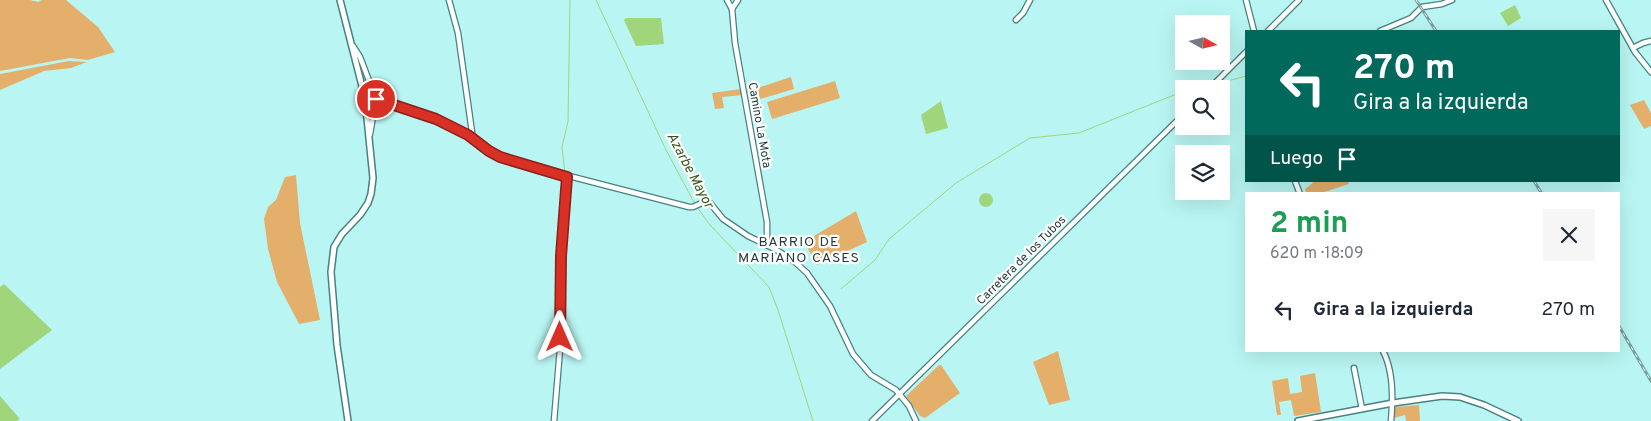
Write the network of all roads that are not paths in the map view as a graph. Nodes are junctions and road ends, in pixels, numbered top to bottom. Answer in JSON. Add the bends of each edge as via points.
{"nodes":[{"id":1,"x":340,"y":0,"type":"edge"},
{"id":2,"x":449,"y":0,"type":"edge"},
{"id":3,"x":727,"y":0,"type":"edge"},
{"id":4,"x":738,"y":0,"type":"edge"},
{"id":5,"x":1030,"y":0,"type":"edge"},
{"id":6,"x":1246,"y":0,"type":"edge"},
{"id":7,"x":1299,"y":0,"type":"edge"},
{"id":8,"x":1452,"y":0,"type":"edge"},
{"id":9,"x":1606,"y":0,"type":"edge"},
{"id":10,"x":732,"y":9,"type":"junction"},
{"id":11,"x":1016,"y":20,"type":"dead end"},
{"id":12,"x":1254,"y":30,"type":"edge"},
{"id":13,"x":1269,"y":30,"type":"edge"},
{"id":14,"x":1382,"y":30,"type":"edge"},
{"id":15,"x":1651,"y":41,"type":"edge"},
{"id":16,"x":353,"y":46,"type":"junction"},
{"id":17,"x":1633,"y":48,"type":"junction"},
{"id":18,"x":1245,"y":53,"type":"edge"},
{"id":19,"x":1651,"y":72,"type":"edge"},
{"id":20,"x":1218,"y":80,"type":"edge"},
{"id":21,"x":376,"y":99,"type":"junction"},
{"id":22,"x":1175,"y":123,"type":"edge"},
{"id":23,"x":370,"y":136,"type":"junction"},
{"id":24,"x":473,"y":139,"type":"junction"},
{"id":25,"x":567,"y":177,"type":"junction"},
{"id":26,"x":767,"y":245,"type":"junction"},
{"id":27,"x":1384,"y":352,"type":"edge"},
{"id":28,"x":1354,"y":368,"type":"dead end"},
{"id":29,"x":900,"y":394,"type":"junction"},
{"id":30,"x":1392,"y":403,"type":"junction"},
{"id":31,"x":1362,"y":409,"type":"junction"},
{"id":32,"x":1502,"y":414,"type":"junction"},
{"id":33,"x":348,"y":421,"type":"edge"},
{"id":34,"x":554,"y":421,"type":"edge"},
{"id":35,"x":872,"y":421,"type":"edge"},
{"id":36,"x":916,"y":421,"type":"edge"},
{"id":37,"x":1298,"y":421,"type":"edge"},
{"id":38,"x":1392,"y":421,"type":"edge"},
{"id":39,"x":1509,"y":421,"type":"edge"},
{"id":40,"x":1518,"y":421,"type":"edge"}],
"edges":[{"from":1,"to":16,"type":"main road"},
{"from":2,"to":24,"type":"street","via":[[458,33]]},
{"from":3,"to":10,"type":"street"},
{"from":4,"to":10,"type":"street"},
{"from":5,"to":11,"type":"street"},
{"from":6,"to":12,"type":"street"},
{"from":7,"to":13,"type":"street"},
{"from":8,"to":14,"type":"street","via":[[1422,6],[1411,18]]},
{"from":9,"to":17,"type":"street"},
{"from":10,"to":26,"type":"street","name":"Camino La Mota","via":[[735,43],[767,222]]},
{"from":15,"to":17,"type":"street"},
{"from":16,"to":21,"type":"street"},
{"from":16,"to":23,"type":"main road"},
{"from":17,"to":19,"type":"street"},
{"from":18,"to":20,"type":"street"},
{"from":21,"to":23,"type":"street"},
{"from":21,"to":24,"type":"street","via":[[426,115]]},
{"from":22,"to":29,"type":"street","name":"Carretera de los Tubos"},
{"from":23,"to":33,"type":"main road","via":[[372,194],[365,209],[338,241],[331,263],[337,345]]},
{"from":24,"to":25,"type":"street","via":[[500,157]]},
{"from":25,"to":26,"type":"street","via":[[693,207],[710,203],[723,219]]},
{"from":25,"to":34,"type":"street"},
{"from":26,"to":29,"type":"street","via":[[807,273],[830,306],[853,354],[871,375]]},
{"from":27,"to":30,"type":"street","via":[[1389,362]]},
{"from":28,"to":31,"type":"street"},
{"from":29,"to":35,"type":"street","name":"Carretera de los Tubos"},
{"from":29,"to":36,"type":"street"},
{"from":30,"to":31,"type":"main road"},
{"from":30,"to":32,"type":"main road","via":[[1442,396],[1460,397]]},
{"from":30,"to":38,"type":"street"},
{"from":31,"to":37,"type":"main road"},
{"from":32,"to":39,"type":"main road"},
{"from":32,"to":40,"type":"main road"}]}
